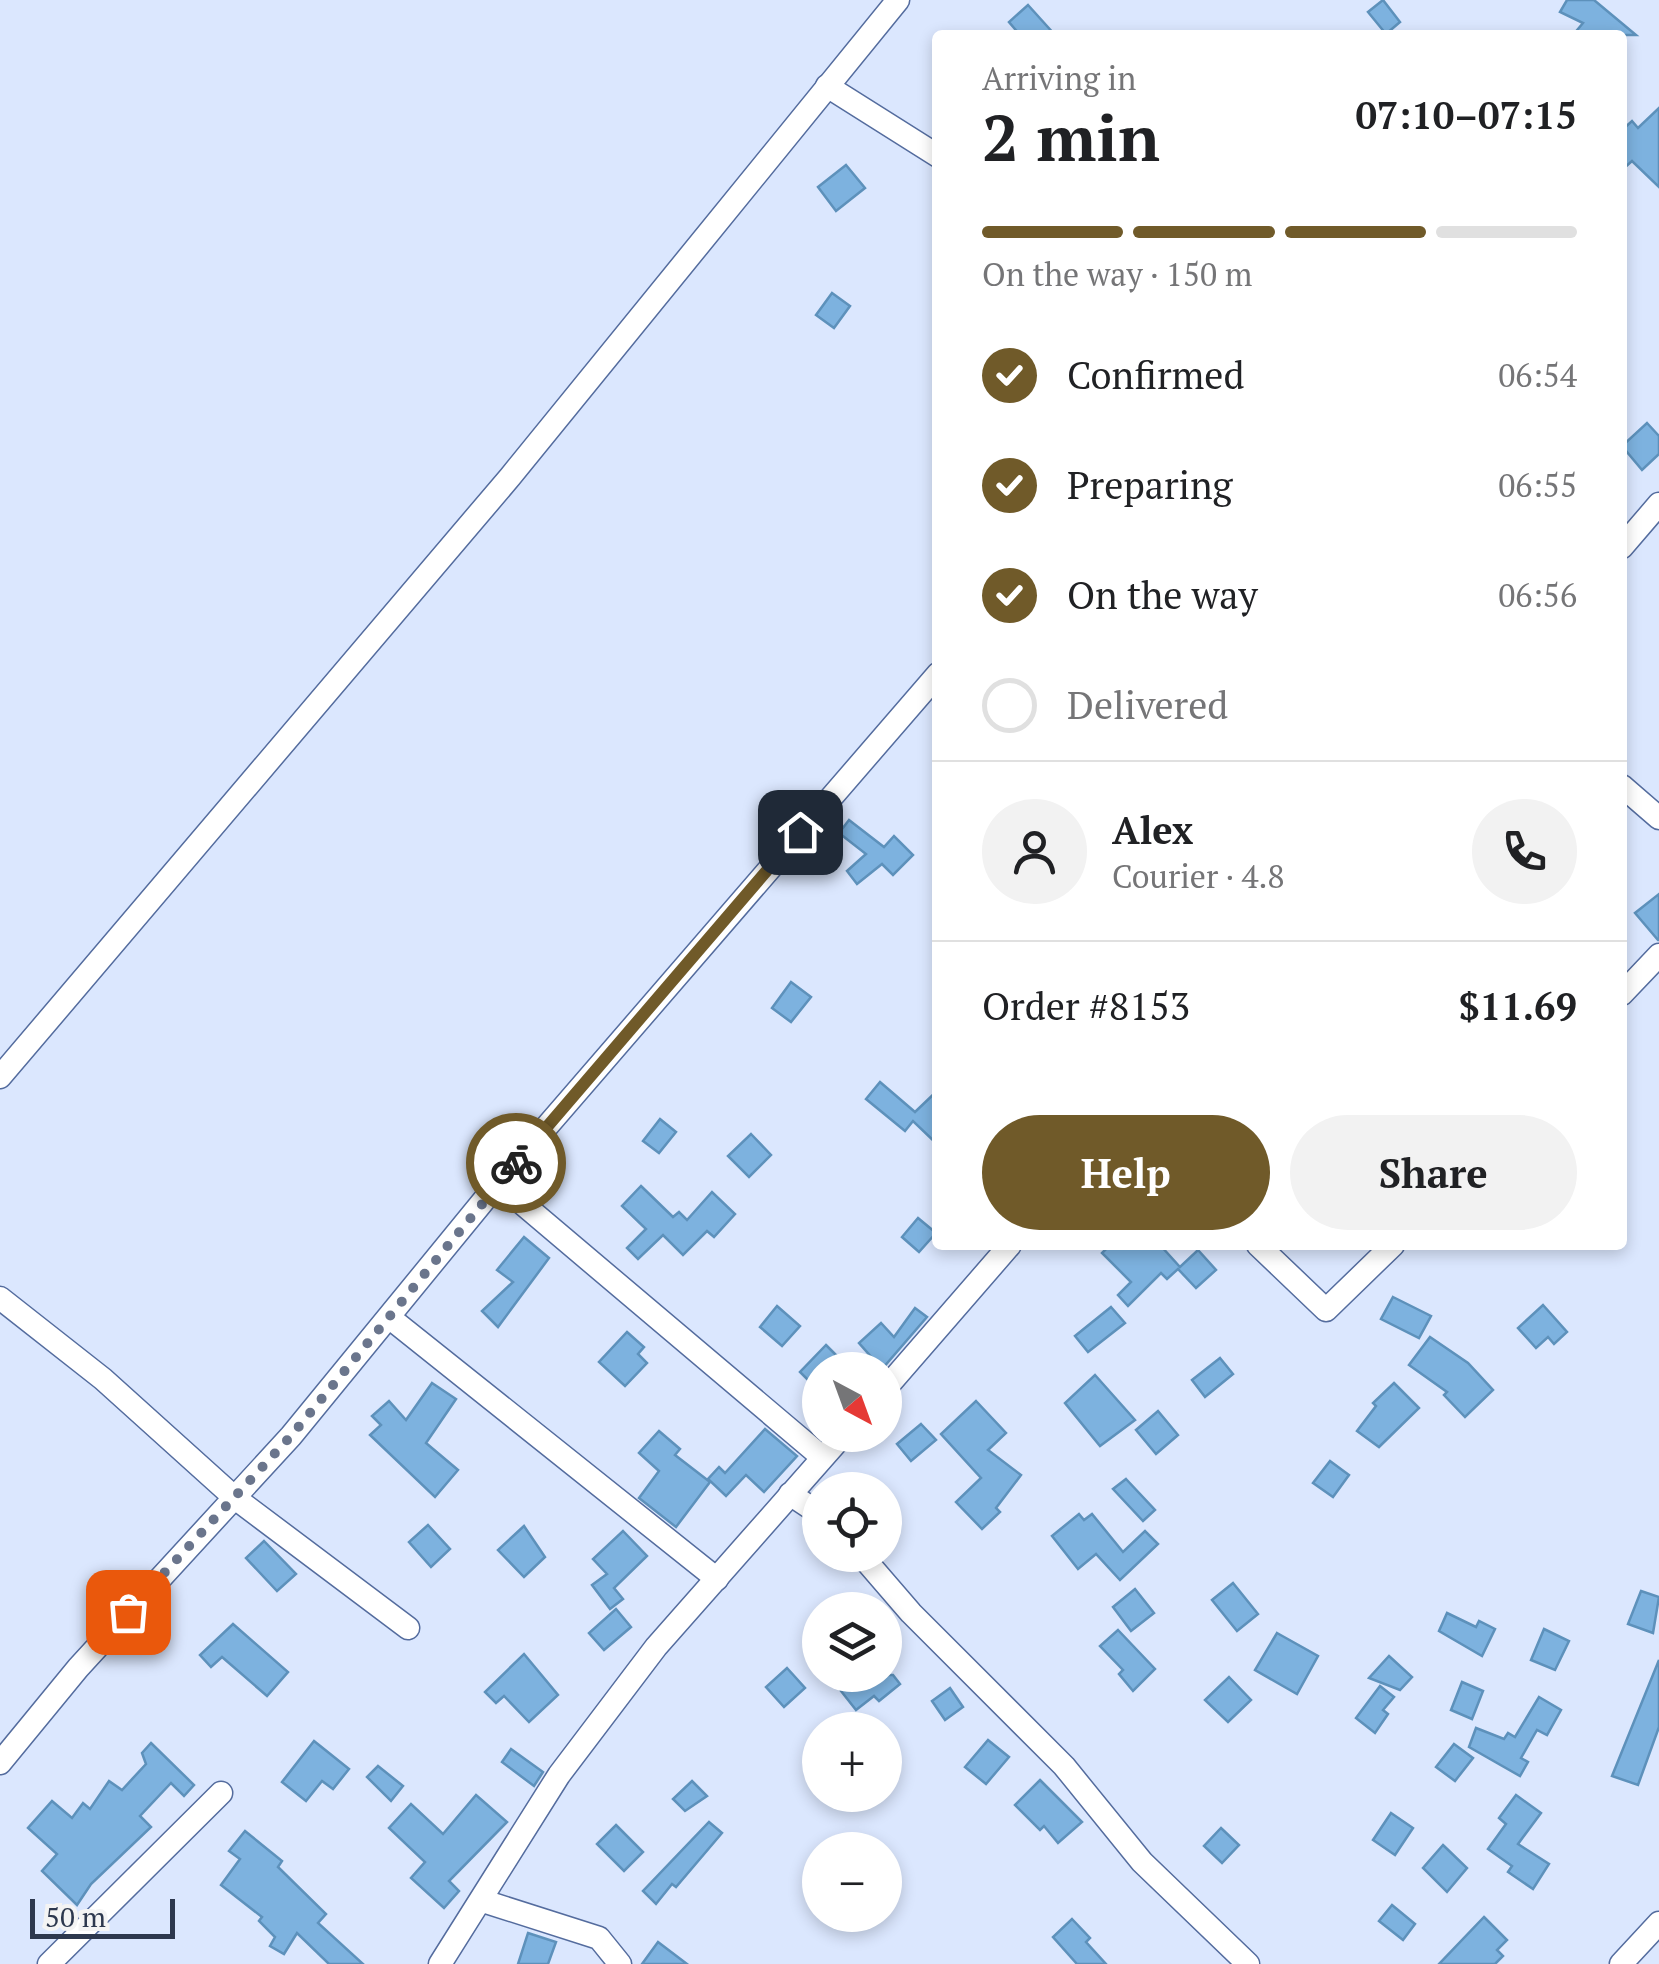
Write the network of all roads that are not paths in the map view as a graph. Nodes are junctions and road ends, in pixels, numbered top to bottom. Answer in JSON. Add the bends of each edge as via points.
{"nodes":[{"id":1,"x":898,"y":0,"type":"edge"},
{"id":2,"x":827,"y":86,"type":"junction"},
{"id":3,"x":932,"y":152,"type":"edge"},
{"id":4,"x":1659,"y":504,"type":"edge"},
{"id":5,"x":1627,"y":541,"type":"edge"},
{"id":6,"x":932,"y":681,"type":"edge"},
{"id":7,"x":1627,"y":790,"type":"edge"},
{"id":8,"x":1659,"y":818,"type":"edge"},
{"id":9,"x":1659,"y":955,"type":"edge"},
{"id":10,"x":1627,"y":989,"type":"edge"},
{"id":11,"x":0,"y":1077,"type":"edge"},
{"id":12,"x":498,"y":1183,"type":"junction"},
{"id":13,"x":1006,"y":1250,"type":"edge"},
{"id":14,"x":1263,"y":1250,"type":"edge"},
{"id":15,"x":1387,"y":1250,"type":"edge"},
{"id":16,"x":0,"y":1298,"type":"edge"},
{"id":17,"x":390,"y":1318,"type":"junction"},
{"id":18,"x":902,"y":1369,"type":"edge"},
{"id":19,"x":827,"y":1452,"type":"edge"},
{"id":20,"x":822,"y":1457,"type":"junction"},
{"id":21,"x":790,"y":1494,"type":"junction"},
{"id":22,"x":234,"y":1498,"type":"junction"},
{"id":23,"x":802,"y":1502,"type":"edge"},
{"id":24,"x":876,"y":1572,"type":"edge"},
{"id":25,"x":717,"y":1579,"type":"junction"},
{"id":26,"x":408,"y":1628,"type":"dead end"},
{"id":27,"x":0,"y":1763,"type":"edge"},
{"id":28,"x":220,"y":1793,"type":"dead end"},
{"id":29,"x":482,"y":1901,"type":"junction"},
{"id":30,"x":1659,"y":1922,"type":"edge"},
{"id":31,"x":48,"y":1964,"type":"edge"},
{"id":32,"x":440,"y":1964,"type":"edge"},
{"id":33,"x":620,"y":1964,"type":"edge"},
{"id":34,"x":1248,"y":1964,"type":"edge"},
{"id":35,"x":1621,"y":1964,"type":"edge"}],
"edges":[{"from":1,"to":2,"type":"street"},
{"from":2,"to":3,"type":"street"},
{"from":2,"to":11,"type":"street","via":[[510,477]]},
{"from":4,"to":5,"type":"street"},
{"from":6,"to":12,"type":"street"},
{"from":7,"to":8,"type":"street"},
{"from":9,"to":10,"type":"street"},
{"from":12,"to":17,"type":"street"},
{"from":12,"to":20,"type":"street"},
{"from":13,"to":18,"type":"street"},
{"from":14,"to":15,"type":"street","via":[[1326,1310]]},
{"from":16,"to":22,"type":"street","via":[[104,1379]]},
{"from":17,"to":22,"type":"street"},
{"from":17,"to":25,"type":"street"},
{"from":19,"to":20,"type":"street"},
{"from":20,"to":21,"type":"street"},
{"from":21,"to":23,"type":"street"},
{"from":21,"to":25,"type":"street"},
{"from":22,"to":26,"type":"street"},
{"from":22,"to":27,"type":"street"},
{"from":24,"to":34,"type":"street","via":[[1064,1766],[1142,1862]]},
{"from":25,"to":29,"type":"street","via":[[558,1775]]},
{"from":28,"to":31,"type":"street"},
{"from":29,"to":32,"type":"street"},
{"from":29,"to":33,"type":"street","via":[[599,1938]]},
{"from":30,"to":35,"type":"street"}]}
